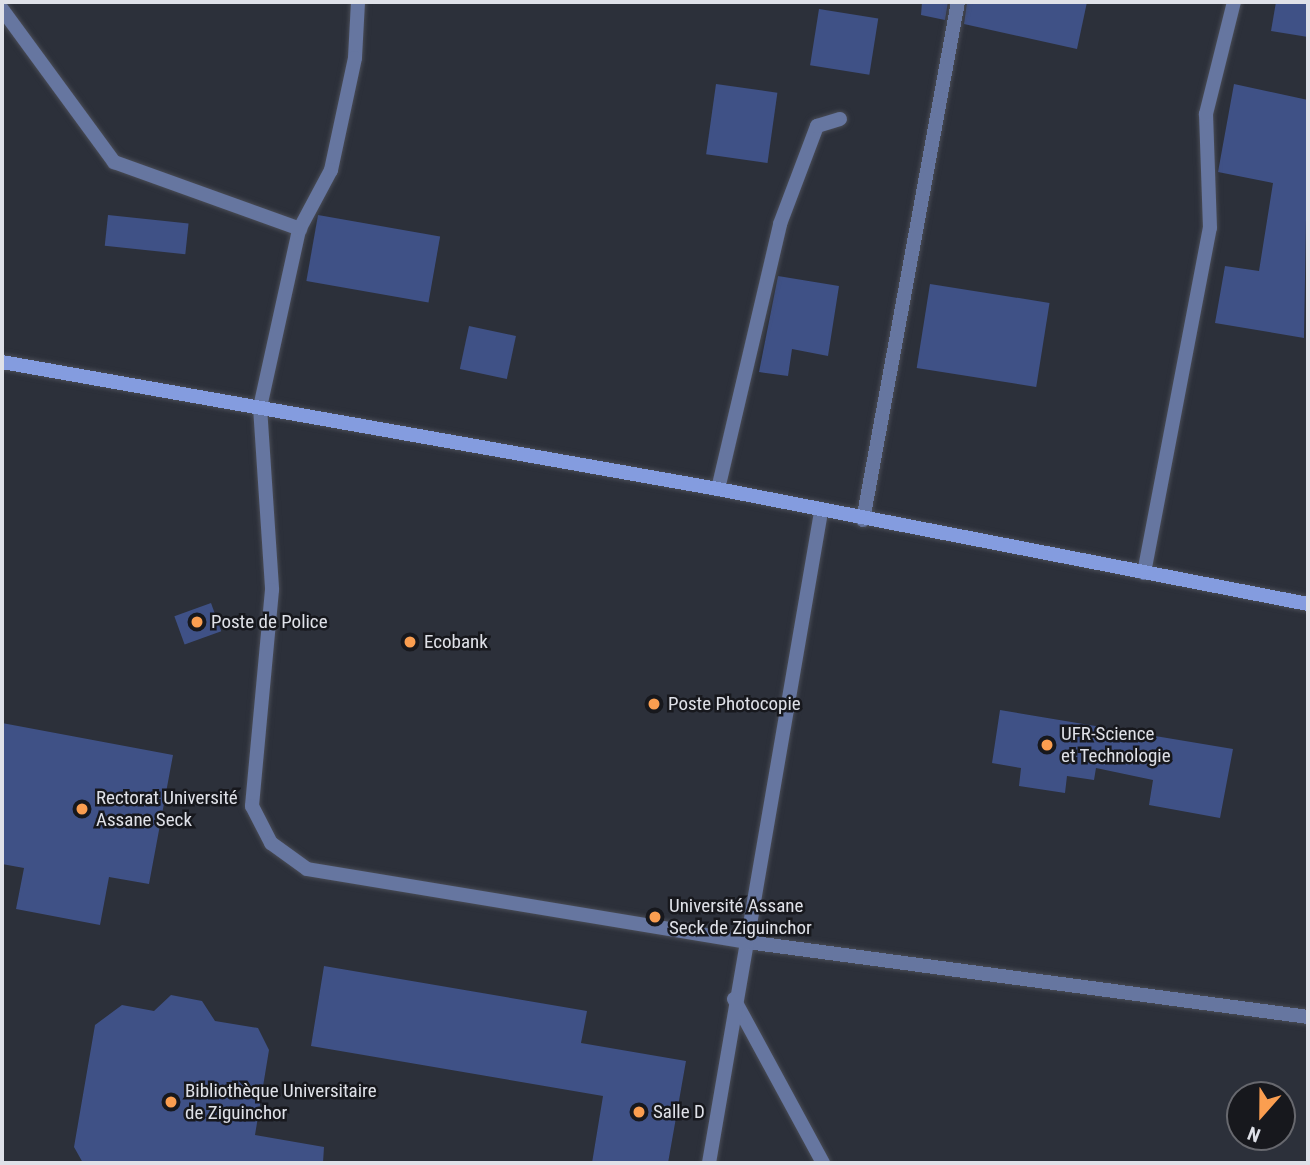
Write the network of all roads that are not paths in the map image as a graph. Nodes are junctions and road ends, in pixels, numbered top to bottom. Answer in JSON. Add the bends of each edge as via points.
{"nodes":[{"id":1,"x":359,"y":2,"type":"edge"},
{"id":2,"x":958,"y":2,"type":"edge"},
{"id":3,"x":1234,"y":2,"type":"edge"},
{"id":4,"x":2,"y":9,"type":"edge"},
{"id":5,"x":840,"y":119,"type":"dead end"},
{"id":6,"x":299,"y":229,"type":"junction"},
{"id":7,"x":2,"y":362,"type":"edge"},
{"id":8,"x":260,"y":407,"type":"junction"},
{"id":9,"x":718,"y":489,"type":"junction"},
{"id":10,"x":821,"y":512,"type":"junction"},
{"id":11,"x":863,"y":520,"type":"junction"},
{"id":12,"x":1144,"y":573,"type":"junction"},
{"id":13,"x":1308,"y":604,"type":"edge"},
{"id":14,"x":747,"y":942,"type":"junction"},
{"id":15,"x":734,"y":999,"type":"junction"},
{"id":16,"x":1308,"y":1017,"type":"edge"},
{"id":17,"x":709,"y":1163,"type":"edge"},
{"id":18,"x":823,"y":1163,"type":"edge"}],
"edges":[{"from":1,"to":6,"type":"street","via":[[355,58],[331,170]]},
{"from":2,"to":11,"type":"street"},
{"from":3,"to":12,"type":"street","via":[[1206,114],[1210,228]]},
{"from":4,"to":6,"type":"street","via":[[114,162]]},
{"from":5,"to":9,"type":"street","via":[[817,126],[780,224]]},
{"from":6,"to":8,"type":"street"},
{"from":7,"to":8,"type":"street"},
{"from":8,"to":9,"type":"street"},
{"from":8,"to":14,"type":"street","via":[[272,590],[252,806],[271,843],[307,869]]},
{"from":9,"to":10,"type":"street"},
{"from":10,"to":11,"type":"street"},
{"from":10,"to":14,"type":"street"},
{"from":11,"to":12,"type":"street"},
{"from":12,"to":13,"type":"street"},
{"from":14,"to":15,"type":"street"},
{"from":14,"to":16,"type":"street"},
{"from":15,"to":17,"type":"street"},
{"from":15,"to":18,"type":"street"}]}
